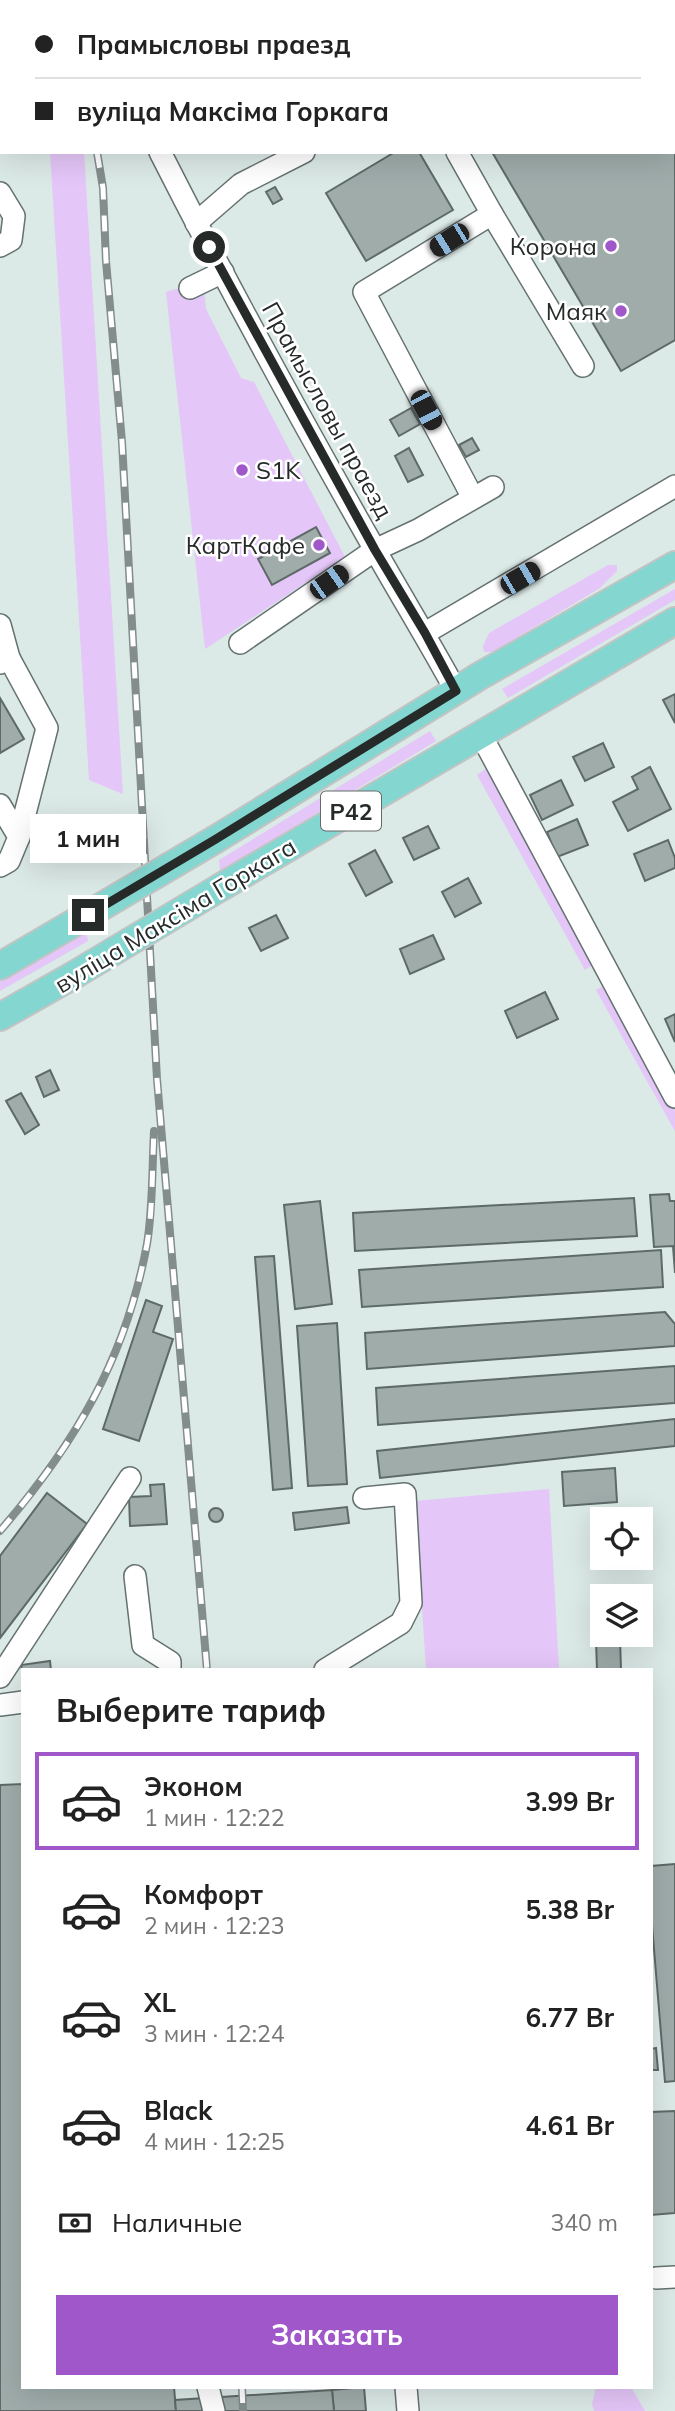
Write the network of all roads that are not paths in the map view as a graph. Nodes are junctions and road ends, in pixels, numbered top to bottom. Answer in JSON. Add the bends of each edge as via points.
{"nodes":[{"id":1,"x":161,"y":154,"type":"edge"},
{"id":2,"x":300,"y":154,"type":"edge"},
{"id":3,"x":458,"y":154,"type":"edge"},
{"id":4,"x":0,"y":193,"type":"edge"},
{"id":5,"x":492,"y":214,"type":"junction"},
{"id":6,"x":196,"y":223,"type":"junction"},
{"id":7,"x":0,"y":246,"type":"edge"},
{"id":8,"x":223,"y":272,"type":"junction"},
{"id":9,"x":190,"y":288,"type":"dead end"},
{"id":10,"x":583,"y":366,"type":"dead end"},
{"id":11,"x":675,"y":486,"type":"edge"},
{"id":12,"x":493,"y":487,"type":"dead end"},
{"id":13,"x":473,"y":498,"type":"junction"},
{"id":14,"x":375,"y":550,"type":"junction"},
{"id":15,"x":675,"y":565,"type":"edge"},
{"id":16,"x":675,"y":621,"type":"edge"},
{"id":17,"x":0,"y":625,"type":"edge"},
{"id":18,"x":425,"y":633,"type":"junction"},
{"id":19,"x":240,"y":643,"type":"dead end"},
{"id":20,"x":4,"y":660,"type":"edge"},
{"id":21,"x":456,"y":691,"type":"junction"},
{"id":22,"x":481,"y":736,"type":"junction"},
{"id":23,"x":0,"y":805,"type":"edge"},
{"id":24,"x":19,"y":836,"type":"junction"},
{"id":25,"x":0,"y":866,"type":"edge"},
{"id":26,"x":0,"y":966,"type":"edge"},
{"id":27,"x":0,"y":1017,"type":"edge"},
{"id":28,"x":667,"y":1065,"type":"edge"},
{"id":29,"x":675,"y":1097,"type":"edge"},
{"id":30,"x":131,"y":1478,"type":"dead end"},
{"id":31,"x":364,"y":1498,"type":"dead end"},
{"id":32,"x":135,"y":1576,"type":"dead end"},
{"id":33,"x":170,"y":1668,"type":"edge"},
{"id":34,"x":328,"y":1668,"type":"edge"},
{"id":35,"x":0,"y":1677,"type":"edge"},
{"id":36,"x":21,"y":1702,"type":"edge"},
{"id":37,"x":0,"y":1705,"type":"edge"},
{"id":38,"x":208,"y":2389,"type":"edge"},
{"id":39,"x":406,"y":2389,"type":"edge"},
{"id":40,"x":214,"y":2411,"type":"edge"},
{"id":41,"x":408,"y":2411,"type":"edge"}],
"edges":[{"from":1,"to":6,"type":"street","name":"Прамысловы праезд"},
{"from":2,"to":6,"type":"street","via":[[242,184]]},
{"from":3,"to":5,"type":"street"},
{"from":4,"to":7,"type":"street","via":[[13,216],[10,240]]},
{"from":5,"to":10,"type":"street"},
{"from":5,"to":13,"type":"street","via":[[364,292]]},
{"from":6,"to":8,"type":"street","name":"Прамысловы праезд"},
{"from":8,"to":9,"type":"street"},
{"from":8,"to":14,"type":"street","name":"Прамысловы праезд"},
{"from":11,"to":18,"type":"street"},
{"from":12,"to":13,"type":"street"},
{"from":13,"to":14,"type":"street"},
{"from":14,"to":18,"type":"street","name":"Прамысловы праезд"},
{"from":14,"to":19,"type":"street"},
{"from":15,"to":21,"type":"main road","name":"вуліца Максіма Горкага","number":"Р42"},
{"from":16,"to":22,"type":"main road","name":"вуліца Максіма Горкага","number":"Р42"},
{"from":17,"to":20,"type":"street"},
{"from":18,"to":21,"type":"street","name":"Прамысловы праезд"},
{"from":20,"to":24,"type":"street","via":[[47,727]]},
{"from":21,"to":26,"type":"main road","name":"вуліца Максіма Горкага","number":"Р42","bridge":true},
{"from":22,"to":27,"type":"main road","name":"вуліца Максіма Горкага","number":"Р42","bridge":true},
{"from":22,"to":28,"type":"street"},
{"from":23,"to":24,"type":"street"},
{"from":24,"to":25,"type":"street","via":[[9,860]]},
{"from":28,"to":29,"type":"street"},
{"from":30,"to":35,"type":"street"},
{"from":31,"to":34,"type":"street","via":[[405,1494],[411,1603],[401,1623]]},
{"from":32,"to":33,"type":"street","via":[[143,1645],[170,1662]]},
{"from":36,"to":37,"type":"street"},
{"from":38,"to":40,"type":"street"},
{"from":39,"to":41,"type":"street"}]}
